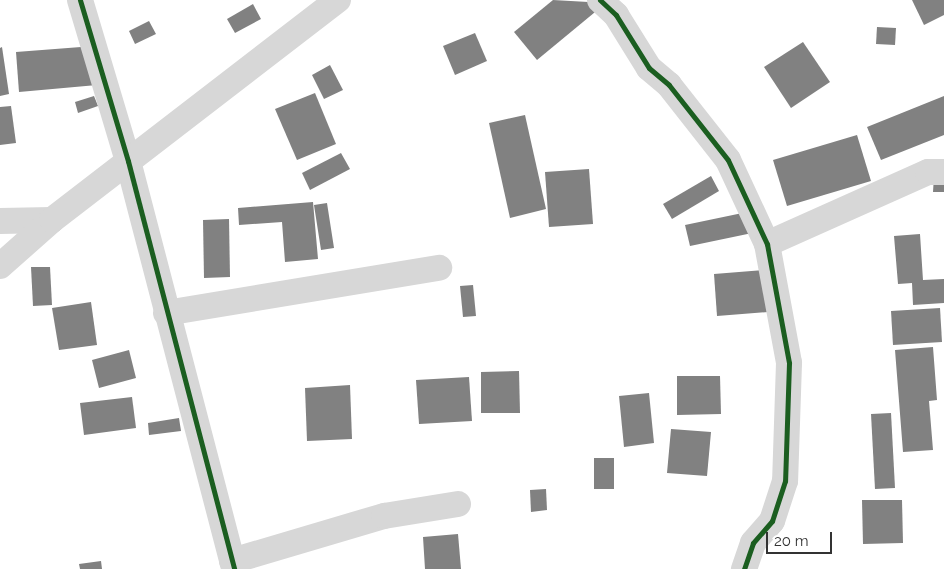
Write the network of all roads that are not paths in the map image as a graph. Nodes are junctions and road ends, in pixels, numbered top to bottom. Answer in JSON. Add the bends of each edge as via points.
{"nodes":[{"id":1,"x":80,"y":0,"type":"edge"},
{"id":2,"x":338,"y":0,"type":"edge"},
{"id":3,"x":600,"y":0,"type":"edge"},
{"id":4,"x":128,"y":161,"type":"junction"},
{"id":5,"x":944,"y":172,"type":"edge"},
{"id":6,"x":52,"y":220,"type":"junction"},
{"id":7,"x":0,"y":221,"type":"edge"},
{"id":8,"x":767,"y":244,"type":"junction"},
{"id":9,"x":0,"y":266,"type":"edge"},
{"id":10,"x":439,"y":268,"type":"dead end"},
{"id":11,"x":166,"y":313,"type":"junction"},
{"id":12,"x":458,"y":504,"type":"dead end"},
{"id":13,"x":233,"y":565,"type":"edge"},
{"id":14,"x":744,"y":569,"type":"edge"}],
"edges":[{"from":1,"to":4,"type":"street"},
{"from":2,"to":4,"type":"street"},
{"from":3,"to":8,"type":"street","via":[[616,15],[649,68],[669,85],[728,160]]},
{"from":4,"to":6,"type":"street"},
{"from":4,"to":11,"type":"street"},
{"from":5,"to":8,"type":"street","via":[[928,172]]},
{"from":6,"to":7,"type":"street"},
{"from":6,"to":9,"type":"street"},
{"from":8,"to":14,"type":"street","via":[[789,363],[786,482],[772,521],[753,543]]},
{"from":10,"to":11,"type":"street"},
{"from":11,"to":13,"type":"street"},
{"from":12,"to":13,"type":"street","via":[[384,516]]}]}
